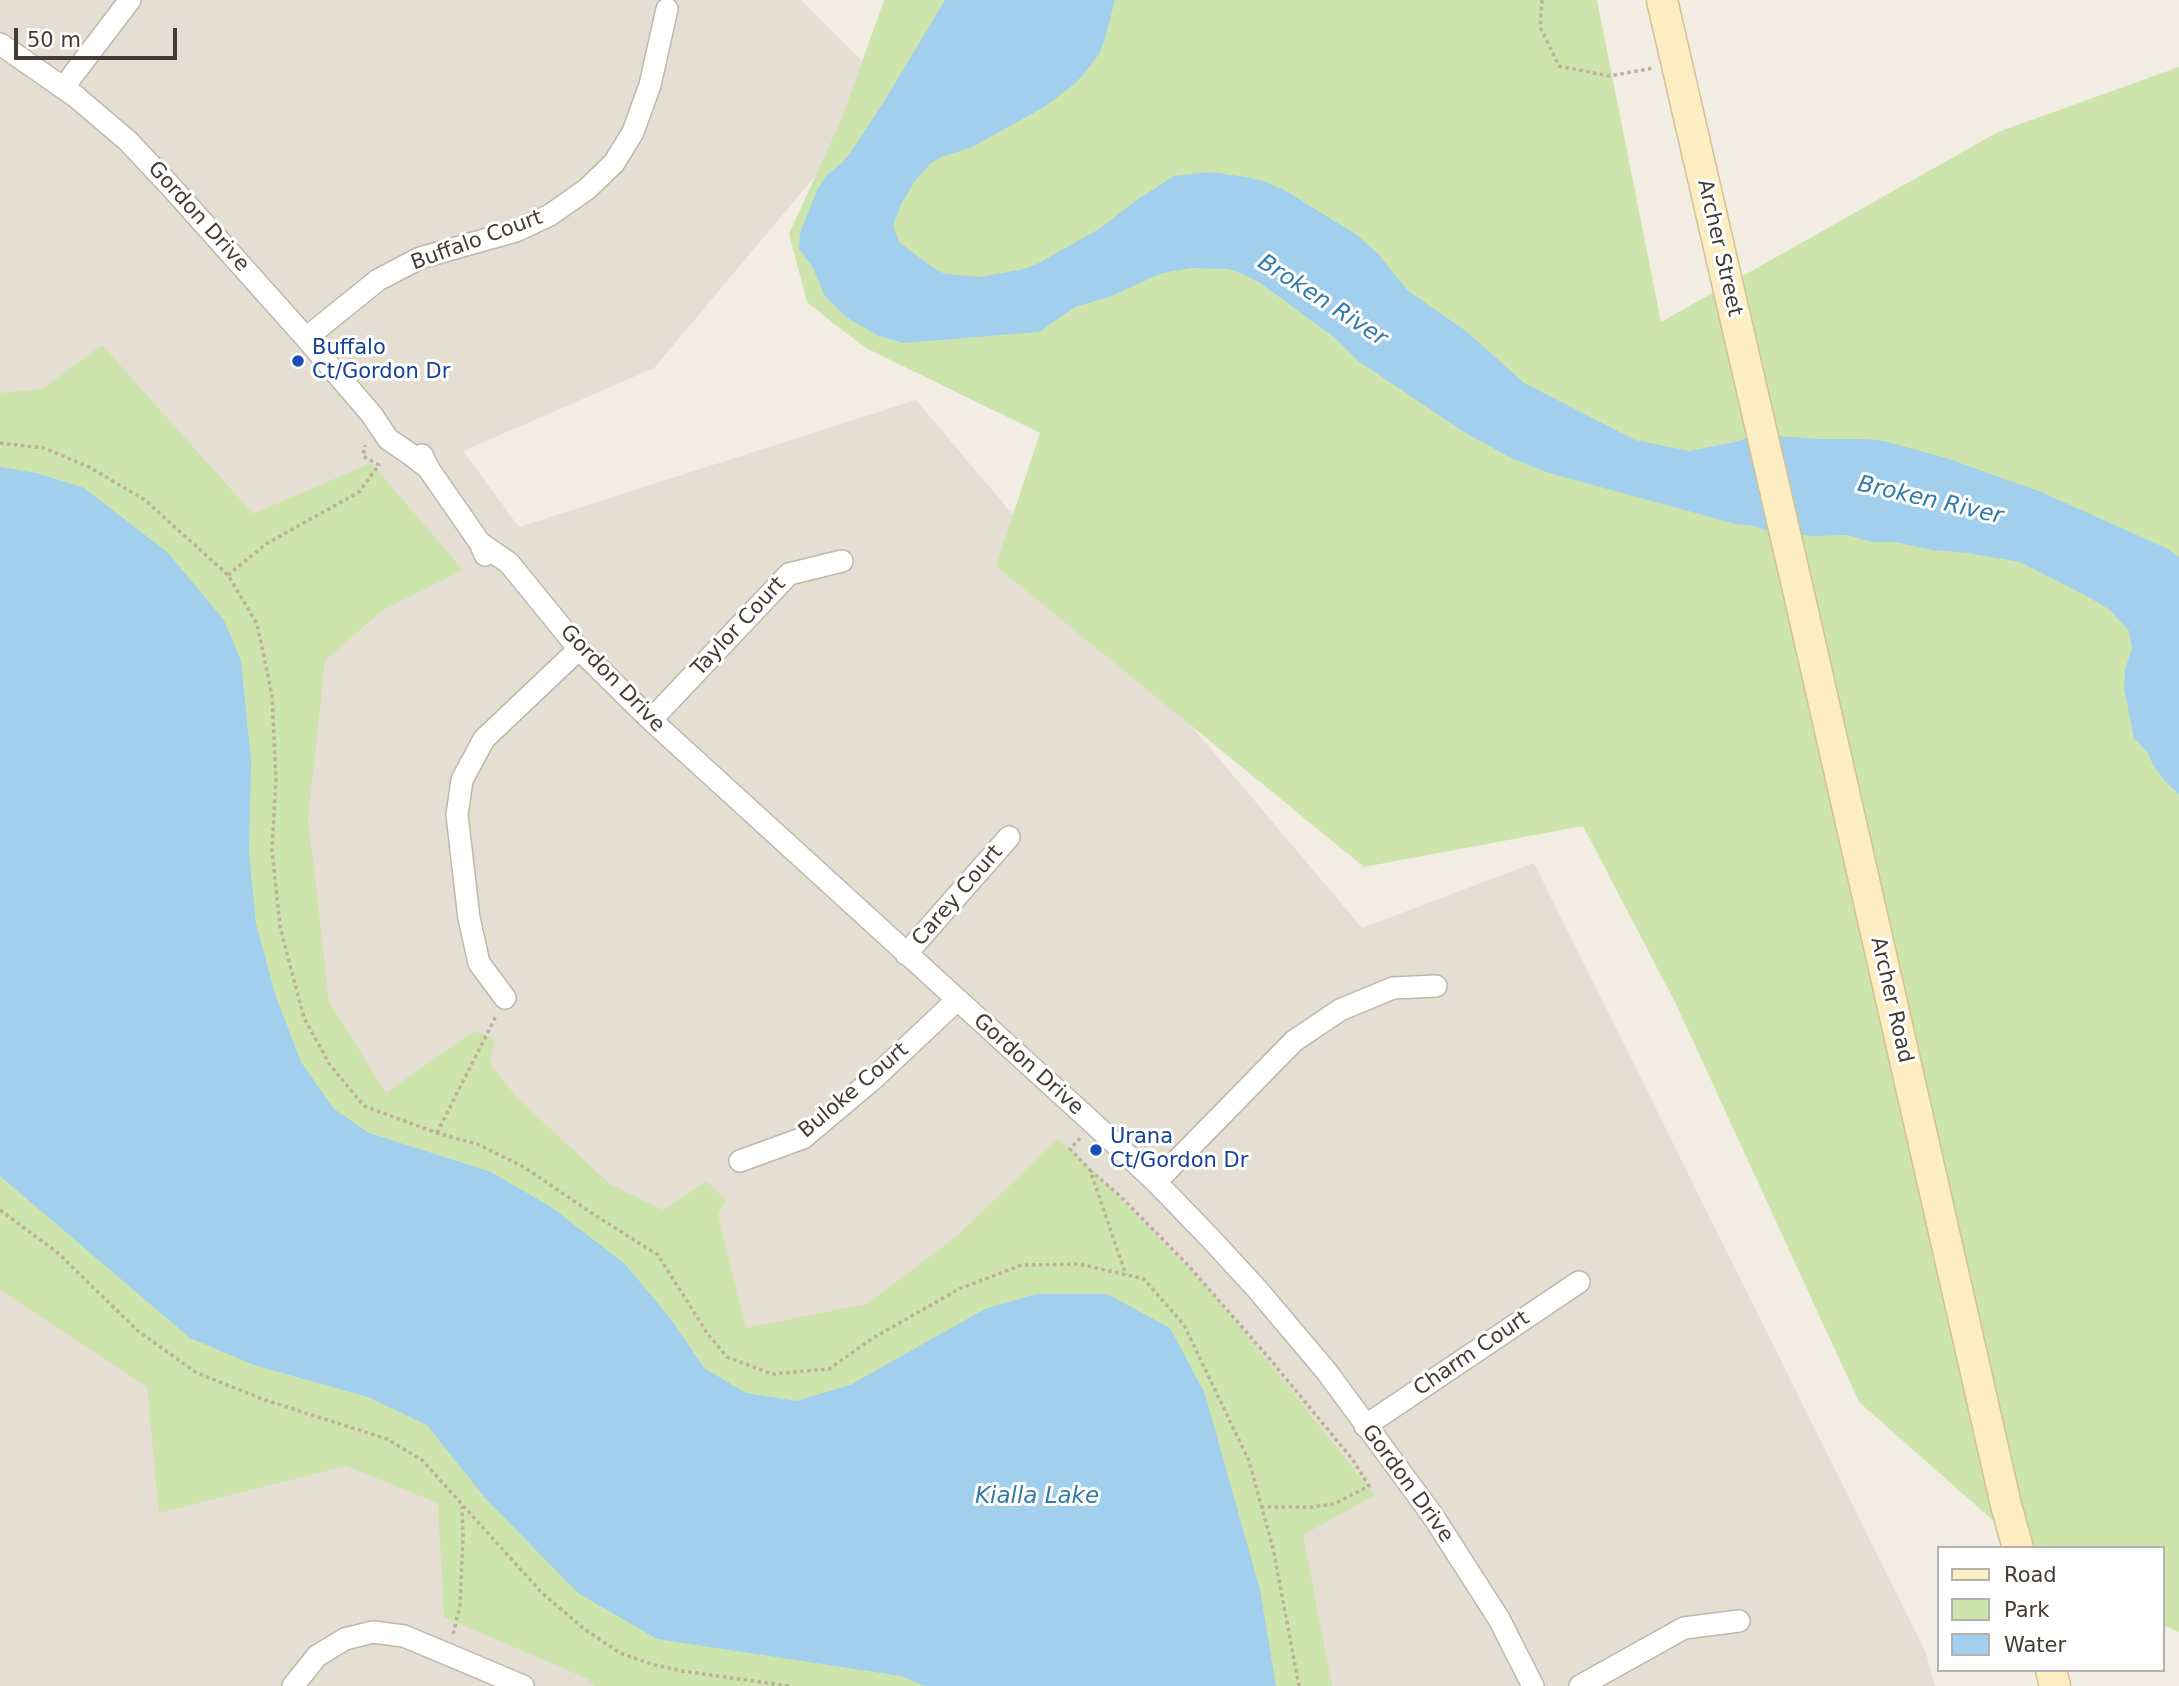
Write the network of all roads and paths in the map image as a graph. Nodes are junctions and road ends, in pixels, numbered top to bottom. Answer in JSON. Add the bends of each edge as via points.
{"nodes":[{"id":1,"x":130,"y":0,"type":"edge"},
{"id":2,"x":1542,"y":0,"type":"edge"},
{"id":3,"x":1661,"y":0,"type":"edge"},
{"id":4,"x":667,"y":9,"type":"dead end"},
{"id":5,"x":0,"y":44,"type":"edge"},
{"id":6,"x":1676,"y":64,"type":"junction"},
{"id":7,"x":63,"y":88,"type":"junction"},
{"id":8,"x":306,"y":338,"type":"junction"},
{"id":9,"x":372,"y":415,"type":"junction"},
{"id":10,"x":0,"y":443,"type":"edge"},
{"id":11,"x":1776,"y":495,"type":"joint"},
{"id":12,"x":842,"y":561,"type":"dead end"},
{"id":13,"x":228,"y":575,"type":"junction"},
{"id":14,"x":579,"y":649,"type":"junction"},
{"id":15,"x":651,"y":720,"type":"junction"},
{"id":16,"x":1009,"y":837,"type":"dead end"},
{"id":17,"x":906,"y":954,"type":"junction"},
{"id":18,"x":1436,"y":986,"type":"dead end"},
{"id":19,"x":506,"y":998,"type":"joint"},
{"id":20,"x":957,"y":1000,"type":"junction"},
{"id":21,"x":1094,"y":1124,"type":"junction"},
{"id":22,"x":437,"y":1133,"type":"junction"},
{"id":23,"x":740,"y":1161,"type":"dead end"},
{"id":24,"x":1090,"y":1170,"type":"junction"},
{"id":25,"x":1156,"y":1182,"type":"junction"},
{"id":26,"x":0,"y":1210,"type":"edge"},
{"id":27,"x":1126,"y":1275,"type":"junction"},
{"id":28,"x":1579,"y":1282,"type":"dead end"},
{"id":29,"x":1365,"y":1426,"type":"junction"},
{"id":30,"x":462,"y":1505,"type":"junction"},
{"id":31,"x":2006,"y":1505,"type":"junction"},
{"id":32,"x":1261,"y":1507,"type":"junction"},
{"id":33,"x":2013,"y":1546,"type":"edge"},
{"id":34,"x":2017,"y":1546,"type":"edge"},
{"id":35,"x":1739,"y":1621,"type":"dead end"},
{"id":36,"x":443,"y":1653,"type":"junction"},
{"id":37,"x":293,"y":1686,"type":"edge"},
{"id":38,"x":523,"y":1686,"type":"edge"},
{"id":39,"x":789,"y":1686,"type":"edge"},
{"id":40,"x":1299,"y":1686,"type":"edge"},
{"id":41,"x":1533,"y":1686,"type":"edge"},
{"id":42,"x":1580,"y":1686,"type":"edge"}],
"edges":[{"from":1,"to":7,"type":"street"},
{"from":2,"to":6,"type":"path","via":[[1539,27],[1559,66],[1609,76]]},
{"from":3,"to":6,"type":"main road","name":"Archer Street"},
{"from":4,"to":8,"type":"street","name":"Buffalo Court","via":[[650,85],[633,132],[614,163],[587,189],[550,215],[516,231],[420,258],[378,280]]},
{"from":5,"to":7,"type":"street","name":"Gordon Drive"},
{"from":6,"to":11,"type":"main road","name":"Archer Street"},
{"from":7,"to":8,"type":"street","name":"Gordon Drive","via":[[128,141]]},
{"from":8,"to":9,"type":"street","name":"Gordon Drive"},
{"from":9,"to":13,"type":"path","via":[[363,456],[379,465],[359,492],[266,544]]},
{"from":9,"to":14,"type":"street","name":"Gordon Drive","via":[[418,448],[480,543],[524,579]]},
{"from":10,"to":13,"type":"path","via":[[44,448],[89,467],[145,500]]},
{"from":11,"to":31,"type":"main road","name":"Archer Road"},
{"from":12,"to":15,"type":"street","name":"Taylor Court","via":[[789,574]]},
{"from":13,"to":22,"type":"path","via":[[257,624],[272,695],[276,779],[272,849],[279,927],[304,1018],[330,1065],[364,1106]]},
{"from":14,"to":15,"type":"street","name":"Gordon Drive"},
{"from":14,"to":19,"type":"street","via":[[484,739],[462,780],[457,815],[469,918],[479,963]]},
{"from":15,"to":17,"type":"street","name":"Gordon Drive"},
{"from":16,"to":17,"type":"street","name":"Carey Court"},
{"from":17,"to":20,"type":"street","name":"Gordon Drive"},
{"from":18,"to":25,"type":"street","via":[[1393,988],[1340,1010],[1294,1041]]},
{"from":19,"to":22,"type":"path"},
{"from":20,"to":21,"type":"street","name":"Gordon Drive"},
{"from":20,"to":23,"type":"street","name":"Buloke Court","via":[[803,1138]]},
{"from":21,"to":24,"type":"path","via":[[1070,1149]]},
{"from":21,"to":25,"type":"street","name":"Gordon Drive"},
{"from":22,"to":27,"type":"path","via":[[477,1143],[524,1167],[658,1255],[706,1333],[727,1357],[772,1374],[829,1369],[959,1289],[1022,1265],[1079,1264]]},
{"from":24,"to":27,"type":"path"},
{"from":24,"to":32,"type":"path","via":[[1187,1264],[1269,1357],[1353,1460],[1368,1486],[1334,1504]]},
{"from":25,"to":29,"type":"street","name":"Gordon Drive","via":[[1265,1298]]},
{"from":26,"to":30,"type":"path","via":[[58,1253],[138,1331],[197,1373],[387,1439],[422,1460]]},
{"from":27,"to":32,"type":"path","via":[[1144,1279],[1184,1325],[1249,1461]]},
{"from":28,"to":29,"type":"street","name":"Charm Court"},
{"from":29,"to":41,"type":"street","name":"Gordon Drive","via":[[1433,1516],[1499,1619]]},
{"from":30,"to":36,"type":"path","via":[[460,1606]]},
{"from":30,"to":39,"type":"path","via":[[541,1592],[620,1653],[682,1671]]},
{"from":31,"to":33,"type":"main road","name":"Archer Road"},
{"from":31,"to":34,"type":"main road","name":"Archer Road"},
{"from":32,"to":40,"type":"path"},
{"from":35,"to":42,"type":"street","via":[[1684,1628]]},
{"from":36,"to":37,"type":"street","via":[[404,1636],[373,1632],[345,1639],[317,1656]]},
{"from":36,"to":38,"type":"street"}]}
